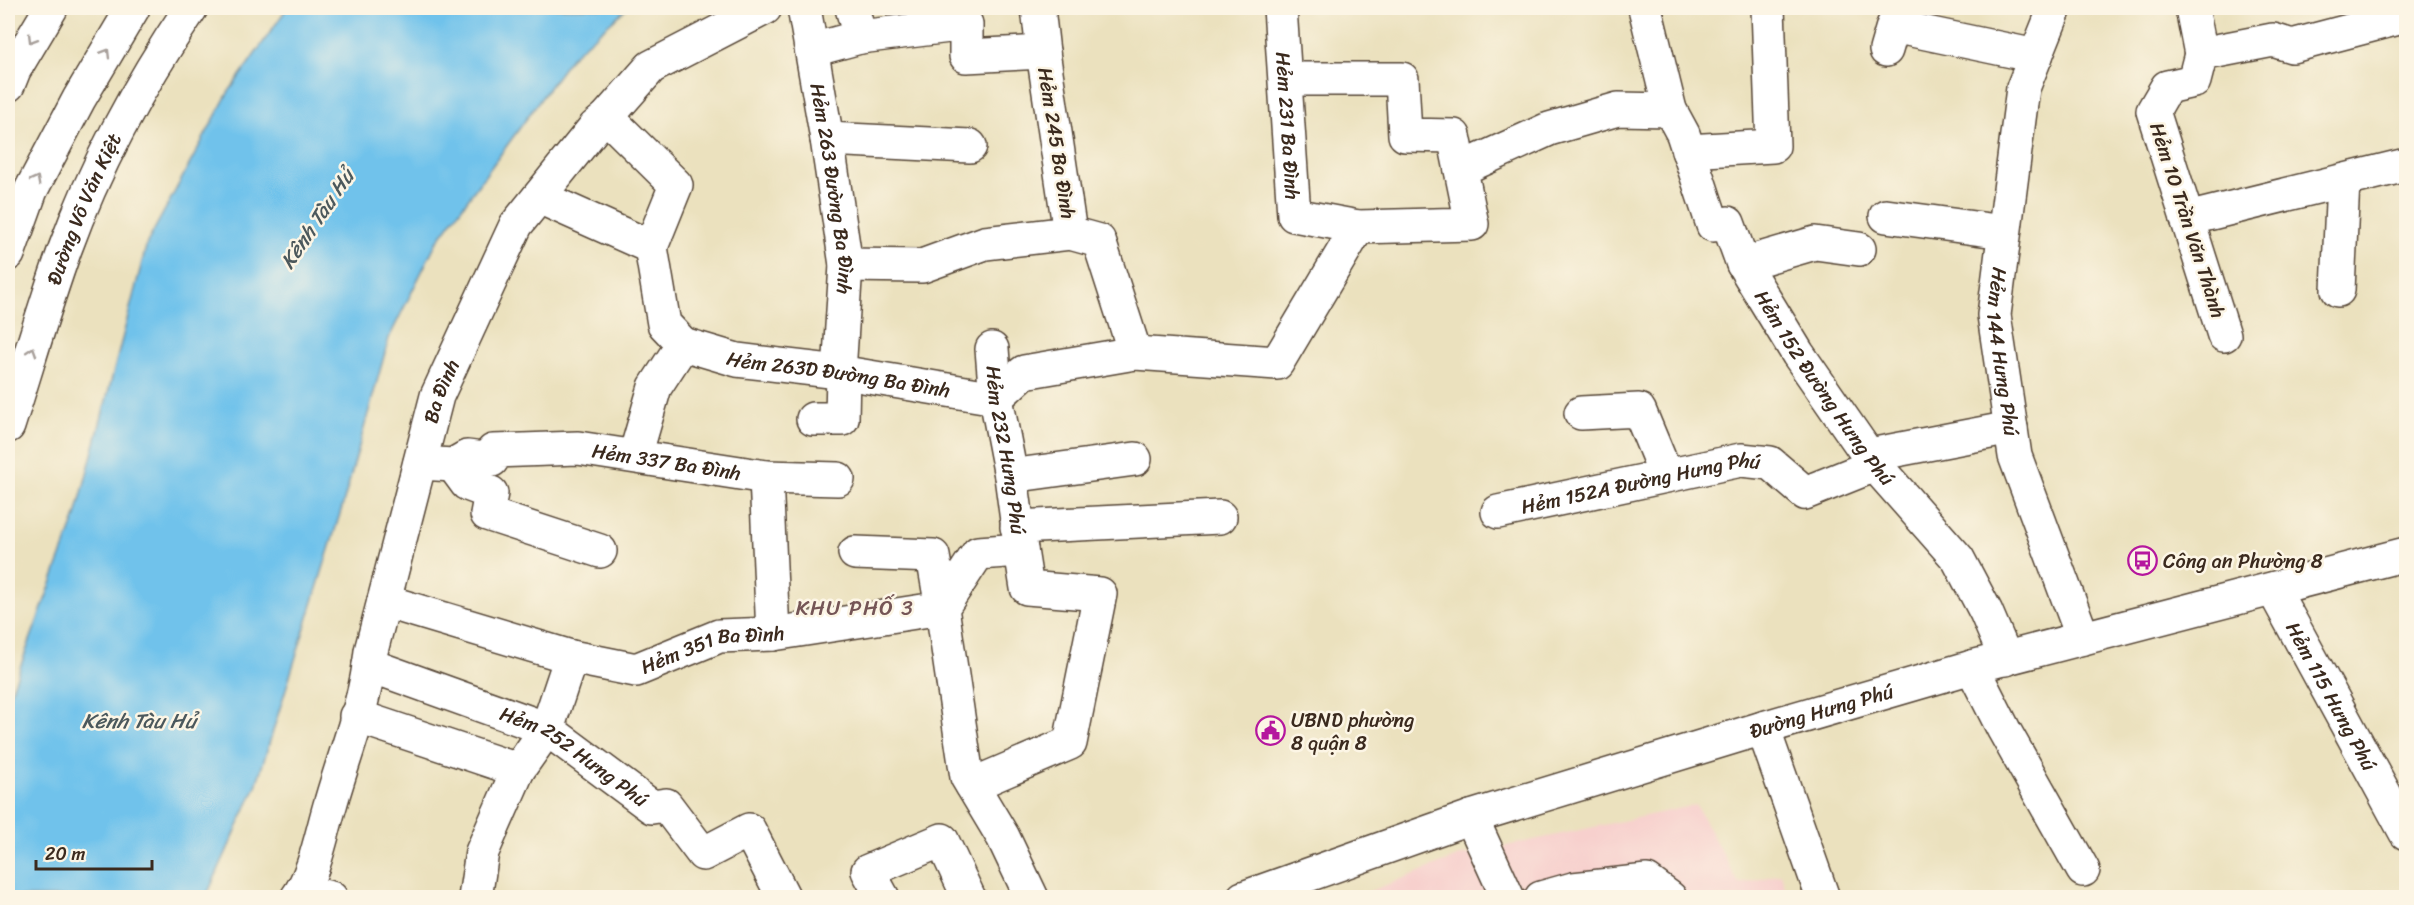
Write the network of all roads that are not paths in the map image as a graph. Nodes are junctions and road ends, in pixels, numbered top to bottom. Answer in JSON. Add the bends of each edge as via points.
{"nodes":[{"id":1,"x":51,"y":8,"type":"edge"},
{"id":2,"x":133,"y":8,"type":"edge"},
{"id":3,"x":191,"y":8,"type":"edge"},
{"id":4,"x":765,"y":8,"type":"edge"},
{"id":5,"x":804,"y":8,"type":"edge"},
{"id":6,"x":1038,"y":8,"type":"edge"},
{"id":7,"x":1280,"y":8,"type":"edge"},
{"id":8,"x":1645,"y":8,"type":"edge"},
{"id":9,"x":1768,"y":8,"type":"edge"},
{"id":10,"x":2055,"y":8,"type":"edge"},
{"id":11,"x":2192,"y":8,"type":"edge"},
{"id":12,"x":2403,"y":8,"type":"edge"},
{"id":13,"x":2406,"y":15,"type":"edge"},
{"id":14,"x":856,"y":22,"type":"edge"},
{"id":15,"x":812,"y":50,"type":"junction"},
{"id":16,"x":1886,"y":50,"type":"dead end"},
{"id":17,"x":1042,"y":52,"type":"junction"},
{"id":18,"x":2201,"y":54,"type":"junction"},
{"id":19,"x":2036,"y":56,"type":"junction"},
{"id":20,"x":1285,"y":79,"type":"junction"},
{"id":21,"x":8,"y":85,"type":"edge"},
{"id":22,"x":1670,"y":110,"type":"junction"},
{"id":23,"x":607,"y":117,"type":"junction"},
{"id":24,"x":827,"y":139,"type":"junction"},
{"id":25,"x":970,"y":146,"type":"dead end"},
{"id":26,"x":1688,"y":151,"type":"junction"},
{"id":27,"x":2406,"y":165,"type":"edge"},
{"id":28,"x":1461,"y":169,"type":"junction"},
{"id":29,"x":2343,"y":181,"type":"junction"},
{"id":30,"x":539,"y":197,"type":"junction"},
{"id":31,"x":1886,"y":216,"type":"dead end"},
{"id":32,"x":2187,"y":219,"type":"junction"},
{"id":33,"x":1358,"y":227,"type":"junction"},
{"id":34,"x":2004,"y":232,"type":"junction"},
{"id":35,"x":1070,"y":233,"type":"junction"},
{"id":36,"x":651,"y":247,"type":"junction"},
{"id":37,"x":1859,"y":249,"type":"dead end"},
{"id":38,"x":8,"y":254,"type":"edge"},
{"id":39,"x":1743,"y":264,"type":"junction"},
{"id":40,"x":846,"y":265,"type":"junction"},
{"id":41,"x":2337,"y":290,"type":"dead end"},
{"id":42,"x":2224,"y":334,"type":"dead end"},
{"id":43,"x":683,"y":344,"type":"junction"},
{"id":44,"x":992,"y":349,"type":"dead end"},
{"id":45,"x":1135,"y":353,"type":"junction"},
{"id":46,"x":841,"y":372,"type":"junction"},
{"id":47,"x":996,"y":398,"type":"junction"},
{"id":48,"x":1581,"y":413,"type":"dead end"},
{"id":49,"x":813,"y":419,"type":"dead end"},
{"id":50,"x":8,"y":426,"type":"edge"},
{"id":51,"x":2011,"y":428,"type":"junction"},
{"id":52,"x":635,"y":456,"type":"junction"},
{"id":53,"x":1135,"y":459,"type":"dead end"},
{"id":54,"x":1873,"y":460,"type":"junction"},
{"id":55,"x":420,"y":463,"type":"junction"},
{"id":56,"x":453,"y":465,"type":"junction"},
{"id":57,"x":1666,"y":475,"type":"junction"},
{"id":58,"x":1011,"y":476,"type":"junction"},
{"id":59,"x":766,"y":477,"type":"junction"},
{"id":60,"x":838,"y":479,"type":"dead end"},
{"id":61,"x":1498,"y":512,"type":"dead end"},
{"id":62,"x":1220,"y":517,"type":"dead end"},
{"id":63,"x":1019,"y":538,"type":"junction"},
{"id":64,"x":600,"y":551,"type":"dead end"},
{"id":65,"x":855,"y":553,"type":"dead end"},
{"id":66,"x":2406,"y":554,"type":"edge"},
{"id":67,"x":2273,"y":589,"type":"junction"},
{"id":68,"x":384,"y":600,"type":"junction"},
{"id":69,"x":942,"y":608,"type":"junction"},
{"id":70,"x":773,"y":634,"type":"junction"},
{"id":71,"x":2083,"y":638,"type":"junction"},
{"id":72,"x":571,"y":657,"type":"junction"},
{"id":73,"x":2006,"y":659,"type":"junction"},
{"id":74,"x":369,"y":665,"type":"junction"},
{"id":75,"x":1972,"y":668,"type":"junction"},
{"id":76,"x":356,"y":716,"type":"junction"},
{"id":77,"x":1763,"y":728,"type":"junction"},
{"id":78,"x":547,"y":729,"type":"junction"},
{"id":79,"x":518,"y":770,"type":"junction"},
{"id":80,"x":972,"y":785,"type":"junction"},
{"id":81,"x":1471,"y":817,"type":"junction"},
{"id":82,"x":2406,"y":833,"type":"edge"},
{"id":83,"x":2083,"y":870,"type":"dead end"},
{"id":84,"x":308,"y":896,"type":"edge"},
{"id":85,"x":475,"y":897,"type":"edge"},
{"id":86,"x":784,"y":897,"type":"edge"},
{"id":87,"x":883,"y":897,"type":"edge"},
{"id":88,"x":969,"y":897,"type":"edge"},
{"id":89,"x":1032,"y":897,"type":"edge"},
{"id":90,"x":1243,"y":897,"type":"edge"},
{"id":91,"x":1508,"y":897,"type":"edge"},
{"id":92,"x":1541,"y":897,"type":"edge"},
{"id":93,"x":1670,"y":897,"type":"edge"},
{"id":94,"x":1823,"y":897,"type":"edge"}],
"edges":[{"from":1,"to":21,"type":"main road","one_way":true},
{"from":38,"to":2,"type":"main road","one_way":true,"via":[[31,190]]},
{"from":50,"to":3,"type":"main road","name":"Đường Võ Văn Kiệt","one_way":true,"via":[[65,248],[98,172],[132,103]]},
{"from":4,"to":23,"type":"main road","name":"Ba Đình","via":[[651,67]]},
{"from":5,"to":15,"type":"main road","name":"Hẻm 263 Đường Ba Đình"},
{"from":6,"to":17,"type":"main road","name":"Hẻm 245 Ba Đình"},
{"from":7,"to":20,"type":"main road","name":"Hẻm 231 Ba Đình"},
{"from":8,"to":22,"type":"main road","name":"Hẻm 152 Đường Hưng Phú"},
{"from":9,"to":26,"type":"main road","via":[[1773,146]]},
{"from":10,"to":19,"type":"main road","name":"Hẻm 144 Hưng Phú"},
{"from":11,"to":18,"type":"main road"},
{"from":12,"to":13,"type":"main road"},
{"from":13,"to":18,"type":"main road","via":[[2292,46],[2273,40]]},
{"from":14,"to":15,"type":"main road"},
{"from":14,"to":17,"type":"main road","via":[[966,24],[966,56]]},
{"from":15,"to":24,"type":"main road","name":"Hẻm 263 Đường Ba Đình"},
{"from":16,"to":19,"type":"main road","via":[[1893,26]]},
{"from":17,"to":35,"type":"main road","name":"Hẻm 245 Ba Đình"},
{"from":18,"to":32,"type":"main road","name":"Hẻm 10 Trần Văn Thành","via":[[2194,81],[2167,87],[2153,111]]},
{"from":19,"to":34,"type":"main road","name":"Hẻm 144 Hưng Phú","via":[[2023,88]]},
{"from":20,"to":28,"type":"main road","via":[[1402,79],[1405,135],[1454,136]]},
{"from":20,"to":33,"type":"main road","name":"Hẻm 231 Ba Đình","via":[[1294,215]]},
{"from":22,"to":26,"type":"main road","name":"Hẻm 152 Đường Hưng Phú"},
{"from":22,"to":28,"type":"main road","via":[[1618,109],[1549,129]]},
{"from":23,"to":30,"type":"main road","name":"Ba Đình"},
{"from":23,"to":36,"type":"main road","via":[[676,185]]},
{"from":24,"to":25,"type":"main road"},
{"from":24,"to":40,"type":"main road","name":"Hẻm 263 Đường Ba Đình"},
{"from":26,"to":39,"type":"main road","name":"Hẻm 152 Đường Hưng Phú","via":[[1713,225],[1728,223]]},
{"from":27,"to":29,"type":"main road"},
{"from":28,"to":33,"type":"main road","via":[[1472,224]]},
{"from":29,"to":32,"type":"main road"},
{"from":29,"to":41,"type":"main road"},
{"from":30,"to":36,"type":"main road"},
{"from":30,"to":55,"type":"main road","name":"Ba Đình","via":[[516,225],[437,396]]},
{"from":31,"to":34,"type":"main road"},
{"from":32,"to":42,"type":"main road","name":"Hẻm 10 Trần Văn Thành"},
{"from":33,"to":45,"type":"main road","via":[[1277,363]]},
{"from":34,"to":51,"type":"main road","name":"Hẻm 144 Hưng Phú","via":[[1994,315]]},
{"from":35,"to":40,"type":"main road","via":[[985,243],[922,266]]},
{"from":35,"to":45,"type":"main road","name":"Hẻm 245 Ba Đình","via":[[1099,241]]},
{"from":36,"to":43,"type":"main road","via":[[664,324]]},
{"from":37,"to":39,"type":"main road","via":[[1815,243]]},
{"from":39,"to":54,"type":"main road","name":"Hẻm 152 Đường Hưng Phú","via":[[1798,354]]},
{"from":40,"to":46,"type":"main road","name":"Hẻm 263 Đường Ba Đình"},
{"from":43,"to":46,"type":"main road","name":"Hẻm 263D Đường Ba Đình","via":[[736,360]]},
{"from":43,"to":52,"type":"main road","via":[[655,387]]},
{"from":44,"to":47,"type":"main road","name":"Hẻm 232 Hưng Phú"},
{"from":45,"to":47,"type":"main road","via":[[1024,372]]},
{"from":46,"to":47,"type":"main road","name":"Hẻm 263D Đường Ba Đình"},
{"from":46,"to":49,"type":"main road","name":"Hẻm 263 Đường Ba Đình","via":[[842,419]]},
{"from":47,"to":58,"type":"main road","name":"Hẻm 232 Hưng Phú"},
{"from":48,"to":57,"type":"main road","via":[[1639,410]]},
{"from":51,"to":54,"type":"main road"},
{"from":51,"to":71,"type":"main road","name":"Hẻm 144 Hưng Phú","via":[[2015,456]]},
{"from":52,"to":56,"type":"main road","name":"Hẻm 337 Ba Đình","via":[[578,448],[493,451],[492,460],[467,457]]},
{"from":52,"to":59,"type":"main road","name":"Hẻm 337 Ba Đình"},
{"from":53,"to":58,"type":"main road"},
{"from":54,"to":57,"type":"main road","name":"Hẻm 152A Đường Hưng Phú","via":[[1805,493],[1770,463],[1741,460]]},
{"from":54,"to":73,"type":"main road","name":"Hẻm 152 Đường Hưng Phú","via":[[1958,559]]},
{"from":55,"to":56,"type":"main road","name":"Hẻm 337 Ba Đình"},
{"from":55,"to":68,"type":"main road","name":"Ba Đình"},
{"from":56,"to":64,"type":"main road","via":[[467,484],[490,493],[487,514]]},
{"from":57,"to":61,"type":"main road","name":"Hẻm 152A Đường Hưng Phú"},
{"from":58,"to":63,"type":"main road","name":"Hẻm 232 Hưng Phú"},
{"from":59,"to":60,"type":"main road"},
{"from":59,"to":70,"type":"main road","name":"Hẻm 337 Ba Đình"},
{"from":62,"to":63,"type":"main road"},
{"from":63,"to":69,"type":"main road","name":"Hẻm 232 Hưng Phú","via":[[978,553]]},
{"from":63,"to":80,"type":"main road","via":[[1027,588],[1100,594],[1070,743]]},
{"from":65,"to":69,"type":"main road","via":[[933,556]]},
{"from":66,"to":67,"type":"main road","name":"Đường Hưng Phú"},
{"from":67,"to":71,"type":"main road","name":"Đường Hưng Phú"},
{"from":67,"to":82,"type":"main road","name":"Hẻm 115 Hưng Phú"},
{"from":68,"to":72,"type":"main road","name":"Hẻm 351 Ba Đình"},
{"from":68,"to":74,"type":"main road","name":"Ba Đình"},
{"from":69,"to":70,"type":"main road","name":"Hẻm 351 Ba Đình"},
{"from":69,"to":80,"type":"main road"},
{"from":70,"to":72,"type":"main road","name":"Hẻm 351 Ba Đình","via":[[719,636],[636,670]]},
{"from":71,"to":73,"type":"main road","name":"Đường Hưng Phú"},
{"from":72,"to":78,"type":"main road"},
{"from":73,"to":75,"type":"main road","name":"Đường Hưng Phú"},
{"from":74,"to":76,"type":"main road","name":"Ba Đình"},
{"from":74,"to":78,"type":"main road","name":"Hẻm 252 Hưng Phú"},
{"from":75,"to":77,"type":"main road","name":"Đường Hưng Phú"},
{"from":75,"to":83,"type":"main road"},
{"from":76,"to":79,"type":"main road"},
{"from":76,"to":84,"type":"main road","name":"Ba Đình","via":[[313,862]]},
{"from":77,"to":81,"type":"main road","name":"Đường Hưng Phú"},
{"from":77,"to":94,"type":"main road"},
{"from":78,"to":79,"type":"main road"},
{"from":78,"to":86,"type":"main road","name":"Hẻm 252 Hưng Phú","via":[[652,807],[666,805],[702,854],[749,830]]},
{"from":79,"to":85,"type":"main road","via":[[482,852]]},
{"from":80,"to":89,"type":"main road"},
{"from":81,"to":90,"type":"main road","name":"Đường Hưng Phú"},
{"from":81,"to":91,"type":"main road"},
{"from":87,"to":88,"type":"main road","via":[[868,871],[942,840]]},
{"from":92,"to":93,"type":"main road","via":[[1647,880]]}]}
